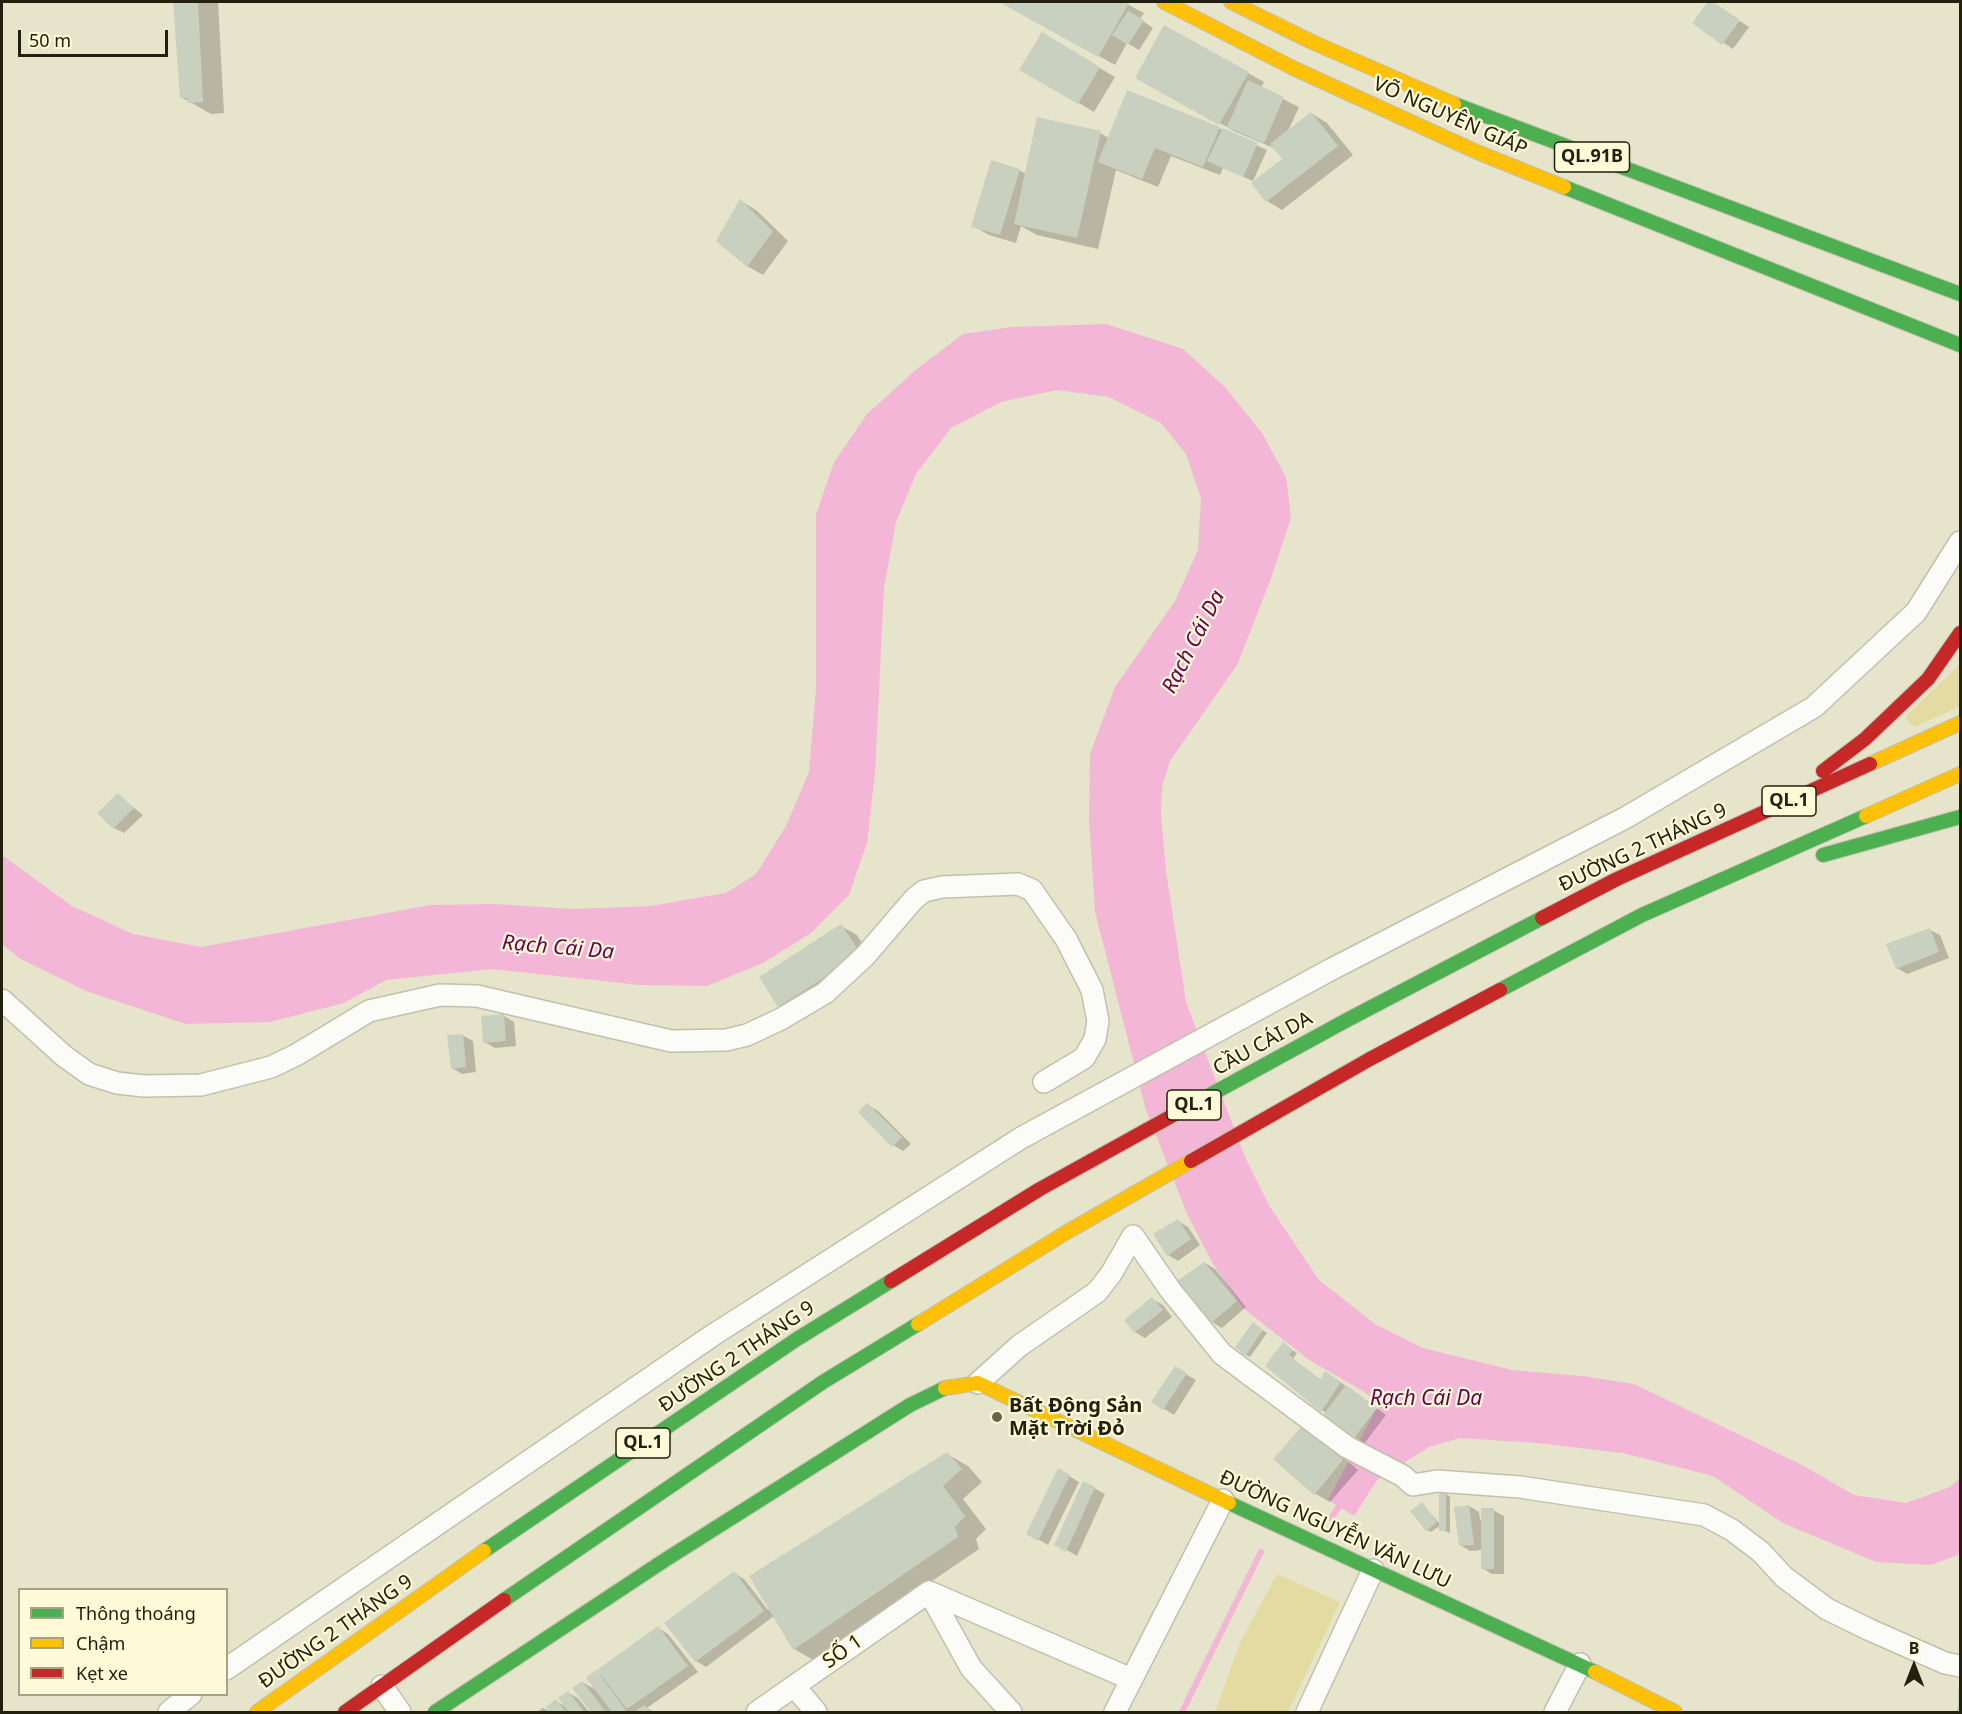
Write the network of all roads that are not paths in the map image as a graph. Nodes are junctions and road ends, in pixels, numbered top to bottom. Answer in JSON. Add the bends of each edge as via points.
{"nodes":[{"id":1,"x":1164,"y":2,"type":"edge"},
{"id":2,"x":1231,"y":2,"type":"edge"},
{"id":3,"x":1960,"y":294,"type":"edge"},
{"id":4,"x":1960,"y":345,"type":"edge"},
{"id":5,"x":1960,"y":542,"type":"edge"},
{"id":6,"x":1960,"y":633,"type":"edge"},
{"id":7,"x":1960,"y":723,"type":"edge"},
{"id":8,"x":1960,"y":774,"type":"edge"},
{"id":9,"x":1960,"y":817,"type":"edge"},
{"id":10,"x":1806,"y":860,"type":"dead end"},
{"id":11,"x":1784,"y":867,"type":"dead end"},
{"id":12,"x":1617,"y":879,"type":"junction"},
{"id":13,"x":1642,"y":915,"type":"junction"},
{"id":14,"x":2,"y":1000,"type":"edge"},
{"id":15,"x":1347,"y":1020,"type":"joint"},
{"id":16,"x":1044,"y":1082,"type":"dead end"},
{"id":17,"x":1040,"y":1189,"type":"joint"},
{"id":18,"x":978,"y":1383,"type":"junction"},
{"id":19,"x":1223,"y":1500,"type":"junction"},
{"id":20,"x":1373,"y":1569,"type":"junction"},
{"id":21,"x":929,"y":1592,"type":"junction"},
{"id":22,"x":1580,"y":1664,"type":"junction"},
{"id":23,"x":1960,"y":1666,"type":"edge"},
{"id":24,"x":228,"y":1668,"type":"edge"},
{"id":25,"x":1131,"y":1678,"type":"junction"},
{"id":26,"x":382,"y":1686,"type":"junction"},
{"id":27,"x":794,"y":1686,"type":"junction"},
{"id":28,"x":191,"y":1696,"type":"edge"},
{"id":29,"x":169,"y":1713,"type":"edge"},
{"id":30,"x":257,"y":1713,"type":"edge"},
{"id":31,"x":345,"y":1713,"type":"edge"},
{"id":32,"x":400,"y":1713,"type":"edge"},
{"id":33,"x":435,"y":1713,"type":"edge"},
{"id":34,"x":757,"y":1713,"type":"edge"},
{"id":35,"x":816,"y":1713,"type":"edge"},
{"id":36,"x":1011,"y":1713,"type":"edge"},
{"id":37,"x":1115,"y":1713,"type":"edge"},
{"id":38,"x":1307,"y":1713,"type":"edge"},
{"id":39,"x":1555,"y":1713,"type":"edge"},
{"id":40,"x":1675,"y":1713,"type":"edge"}],
"edges":[{"from":1,"to":4,"type":"main road","name":"VÕ NGUYÊN GIÁP","number":"QL.91B","via":[[1295,69],[1477,152]]},
{"from":2,"to":3,"type":"main road","name":"VÕ NGUYÊN GIÁP","number":"QL.91B","via":[[1431,95]]},
{"from":5,"to":24,"type":"street","via":[[1916,612],[1814,708],[1625,818],[1330,970],[1020,1138],[713,1335]]},
{"from":6,"to":12,"type":"main road","via":[[1928,679],[1865,739],[1804,785]]},
{"from":7,"to":12,"type":"main road","name":"ĐƯỜNG 2 THÁNG 9","number":"QL.1"},
{"from":8,"to":13,"type":"main road","number":"QL.1"},
{"from":9,"to":10,"type":"main road"},
{"from":11,"to":13,"type":"main road"},
{"from":12,"to":15,"type":"main road","name":"ĐƯỜNG 2 THÁNG 9","number":"QL.1"},
{"from":13,"to":26,"type":"main road","number":"QL.1","via":[[1370,1059],[1068,1232],[823,1382],[565,1556]]},
{"from":14,"to":16,"type":"street","via":[[88,1074],[144,1086],[201,1085],[271,1067],[369,1011],[440,995],[487,998],[671,1041],[726,1040],[781,1019],[825,993],[924,891],[1018,884],[1032,890],[1066,939],[1092,990],[1098,1021],[1095,1039],[1084,1058]]},
{"from":15,"to":17,"type":"main road","name":"CẦU CÁI DA","number":"QL.1"},
{"from":17,"to":30,"type":"main road","name":"ĐƯỜNG 2 THÁNG 9","number":"QL.1","via":[[787,1346],[539,1513]]},
{"from":18,"to":19,"type":"main road","name":"ĐƯỜNG NGUYỄN VĂN LƯU"},
{"from":18,"to":23,"type":"street","via":[[1019,1346],[1097,1292],[1133,1236],[1216,1349],[1347,1447],[1413,1485],[1437,1481],[1520,1487],[1704,1515],[1761,1552],[1784,1577],[1827,1609],[1945,1663]]},
{"from":18,"to":33,"type":"main road","via":[[950,1386],[910,1405],[665,1560]]},
{"from":19,"to":20,"type":"main road","name":"ĐƯỜNG NGUYỄN VĂN LƯU"},
{"from":19,"to":25,"type":"street"},
{"from":20,"to":22,"type":"main road","name":"ĐƯỜNG NGUYỄN VĂN LƯU"},
{"from":20,"to":38,"type":"street"},
{"from":21,"to":25,"type":"street"},
{"from":21,"to":27,"type":"street","name":"SỐ 1"},
{"from":21,"to":36,"type":"street","via":[[971,1668]]},
{"from":22,"to":39,"type":"street"},
{"from":22,"to":40,"type":"main road","name":"ĐƯỜNG NGUYỄN VĂN LƯU"},
{"from":25,"to":37,"type":"street"},
{"from":26,"to":31,"type":"main road","number":"QL.1"},
{"from":26,"to":32,"type":"street"},
{"from":27,"to":34,"type":"street","name":"SỐ 1"},
{"from":27,"to":35,"type":"street"},
{"from":28,"to":29,"type":"street"}]}
